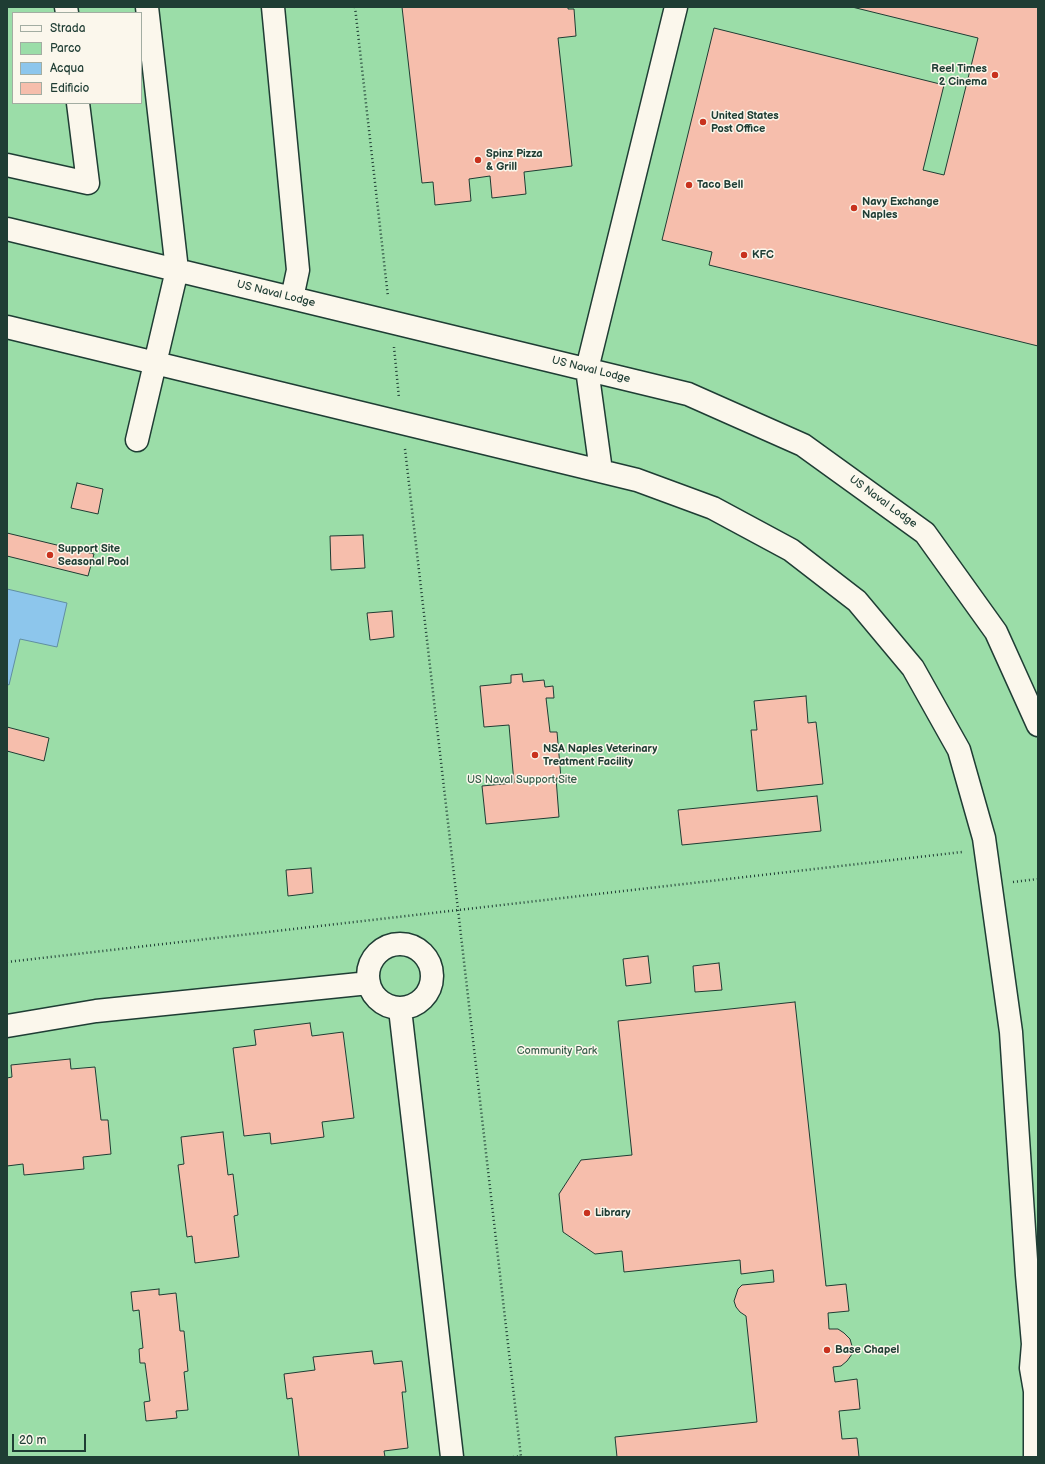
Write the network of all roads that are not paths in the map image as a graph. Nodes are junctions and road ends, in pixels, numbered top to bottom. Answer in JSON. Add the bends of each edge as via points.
{"nodes":[{"id":1,"x":147,"y":7,"type":"edge"},
{"id":2,"x":273,"y":7,"type":"edge"},
{"id":3,"x":676,"y":7,"type":"edge"},
{"id":4,"x":78,"y":104,"type":"edge"},
{"id":5,"x":7,"y":165,"type":"edge"},
{"id":6,"x":7,"y":229,"type":"edge"},
{"id":7,"x":177,"y":270,"type":"junction"},
{"id":8,"x":292,"y":298,"type":"junction"},
{"id":9,"x":7,"y":326,"type":"edge"},
{"id":10,"x":155,"y":362,"type":"junction"},
{"id":11,"x":587,"y":370,"type":"junction"},
{"id":12,"x":137,"y":440,"type":"dead end"},
{"id":13,"x":601,"y":471,"type":"junction"},
{"id":14,"x":1038,"y":725,"type":"edge"},
{"id":15,"x":368,"y":983,"type":"junction"},
{"id":16,"x":400,"y":1009,"type":"junction"},
{"id":17,"x":7,"y":1026,"type":"edge"},
{"id":18,"x":1036,"y":1338,"type":"edge"},
{"id":19,"x":1036,"y":1395,"type":"edge"},
{"id":20,"x":452,"y":1457,"type":"edge"},
{"id":21,"x":1035,"y":1457,"type":"edge"}],
"edges":[{"from":1,"to":7,"type":"street"},
{"from":2,"to":8,"type":"street","via":[[298,270]]},
{"from":3,"to":11,"type":"street"},
{"from":4,"to":5,"type":"street","via":[[88,183]]},
{"from":6,"to":7,"type":"street","name":"US Naval Lodge"},
{"from":7,"to":8,"type":"street","name":"US Naval Lodge"},
{"from":7,"to":10,"type":"street"},
{"from":8,"to":11,"type":"street","name":"US Naval Lodge"},
{"from":9,"to":10,"type":"street"},
{"from":10,"to":12,"type":"street"},
{"from":10,"to":13,"type":"street"},
{"from":11,"to":13,"type":"street"},
{"from":11,"to":14,"type":"street","name":"US Naval Lodge","via":[[688,394],[803,445],[925,533],[996,632]]},
{"from":13,"to":18,"type":"street","via":[[637,480],[713,508],[791,550],[857,601],[913,668],[959,750],[984,838],[1011,1032],[1027,1275]]},
{"from":15,"to":16,"type":"street","via":[[371,991],[383,1004]]},
{"from":15,"to":16,"type":"street","via":[[371,963],[384,949],[403,944],[421,952],[431,968],[430,988],[418,1003]]},
{"from":15,"to":17,"type":"street","via":[[96,1011]]},
{"from":16,"to":20,"type":"street"},
{"from":18,"to":19,"type":"street","via":[[1031,1368]]},
{"from":19,"to":21,"type":"street"}]}
